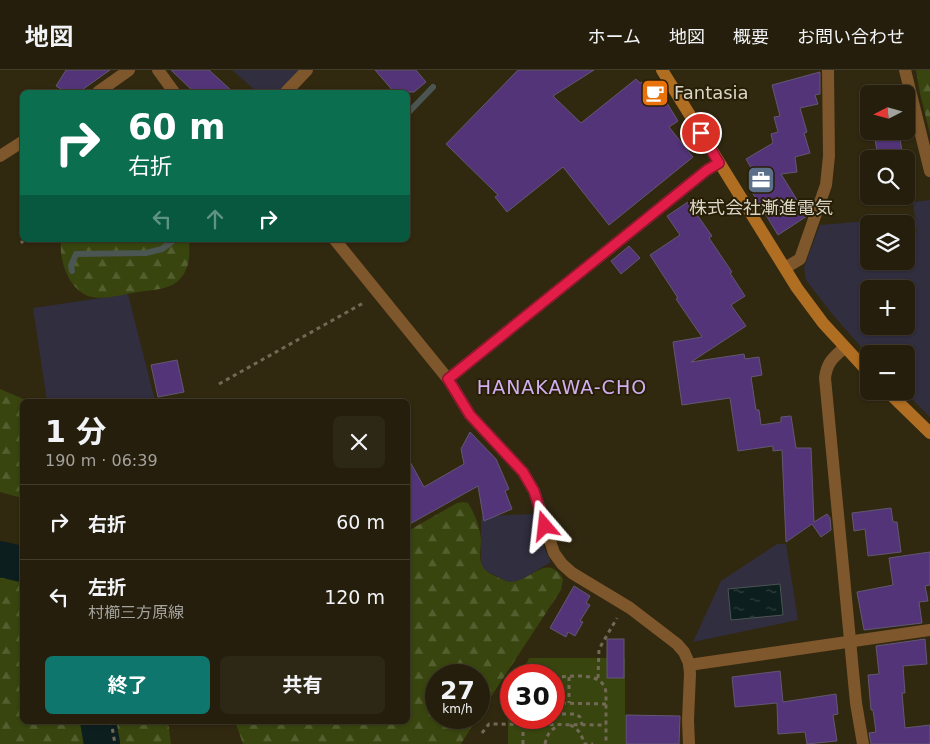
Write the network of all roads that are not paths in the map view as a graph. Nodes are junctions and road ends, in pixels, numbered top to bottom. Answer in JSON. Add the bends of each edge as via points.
{"nodes":[{"id":1,"x":129,"y":70,"type":"edge"},
{"id":2,"x":158,"y":70,"type":"edge"},
{"id":3,"x":307,"y":70,"type":"edge"},
{"id":4,"x":662,"y":70,"type":"edge"},
{"id":5,"x":828,"y":70,"type":"edge"},
{"id":6,"x":905,"y":70,"type":"edge"},
{"id":7,"x":101,"y":90,"type":"edge"},
{"id":8,"x":173,"y":90,"type":"edge"},
{"id":9,"x":288,"y":90,"type":"edge"},
{"id":10,"x":20,"y":143,"type":"edge"},
{"id":11,"x":0,"y":156,"type":"edge"},
{"id":12,"x":719,"y":163,"type":"junction"},
{"id":13,"x":930,"y":172,"type":"edge"},
{"id":14,"x":337,"y":242,"type":"edge"},
{"id":15,"x":785,"y":268,"type":"junction"},
{"id":16,"x":844,"y":348,"type":"junction"},
{"id":17,"x":860,"y":364,"type":"edge"},
{"id":18,"x":448,"y":379,"type":"junction"},
{"id":19,"x":896,"y":400,"type":"edge"},
{"id":20,"x":930,"y":433,"type":"edge"},
{"id":21,"x":930,"y":630,"type":"edge"},
{"id":22,"x":850,"y":642,"type":"junction"},
{"id":23,"x":689,"y":666,"type":"junction"},
{"id":24,"x":689,"y":744,"type":"edge"},
{"id":25,"x":863,"y":744,"type":"edge"}],
"edges":[{"from":1,"to":7,"type":"street"},
{"from":2,"to":8,"type":"street"},
{"from":3,"to":9,"type":"street"},
{"from":4,"to":12,"type":"main road"},
{"from":5,"to":15,"type":"street","via":[[826,185],[800,259]]},
{"from":6,"to":13,"type":"street"},
{"from":10,"to":11,"type":"street"},
{"from":12,"to":15,"type":"main road"},
{"from":12,"to":18,"type":"street"},
{"from":14,"to":18,"type":"street"},
{"from":15,"to":16,"type":"main road"},
{"from":16,"to":17,"type":"main road"},
{"from":16,"to":22,"type":"street","via":[[827,367],[826,378]]},
{"from":18,"to":23,"type":"street","via":[[470,415],[523,472],[534,491],[554,553],[562,564],[677,644]]},
{"from":19,"to":20,"type":"main road"},
{"from":21,"to":22,"type":"street"},
{"from":22,"to":23,"type":"street"},
{"from":22,"to":25,"type":"street"},
{"from":23,"to":24,"type":"street"}]}
